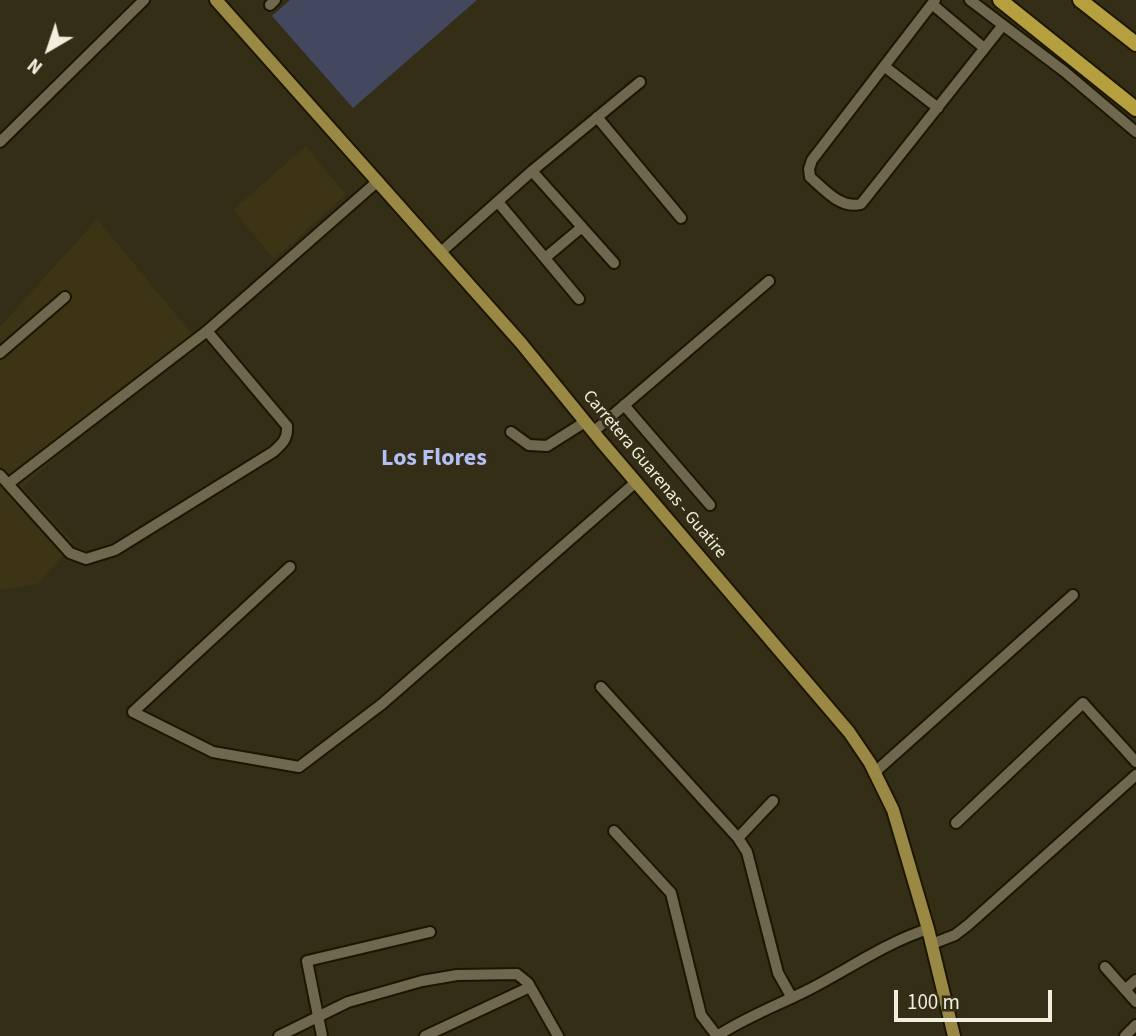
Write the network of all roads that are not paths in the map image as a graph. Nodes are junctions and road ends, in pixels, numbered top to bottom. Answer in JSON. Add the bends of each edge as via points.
{"nodes":[{"id":1,"x":144,"y":0,"type":"edge"},
{"id":2,"x":216,"y":0,"type":"edge"},
{"id":3,"x":970,"y":0,"type":"edge"},
{"id":4,"x":1000,"y":0,"type":"edge"},
{"id":5,"x":1080,"y":0,"type":"edge"},
{"id":6,"x":934,"y":2,"type":"edge"},
{"id":7,"x":1003,"y":25,"type":"junction"},
{"id":8,"x":1136,"y":44,"type":"edge"},
{"id":9,"x":984,"y":48,"type":"junction"},
{"id":10,"x":884,"y":66,"type":"junction"},
{"id":11,"x":640,"y":82,"type":"dead end"},
{"id":12,"x":938,"y":107,"type":"junction"},
{"id":13,"x":1136,"y":108,"type":"edge"},
{"id":14,"x":597,"y":117,"type":"junction"},
{"id":15,"x":1136,"y":132,"type":"edge"},
{"id":16,"x":0,"y":142,"type":"edge"},
{"id":17,"x":532,"y":171,"type":"junction"},
{"id":18,"x":378,"y":181,"type":"junction"},
{"id":19,"x":498,"y":202,"type":"junction"},
{"id":20,"x":681,"y":218,"type":"dead end"},
{"id":21,"x":582,"y":227,"type":"junction"},
{"id":22,"x":441,"y":252,"type":"junction"},
{"id":23,"x":545,"y":258,"type":"junction"},
{"id":24,"x":614,"y":263,"type":"dead end"},
{"id":25,"x":769,"y":281,"type":"dead end"},
{"id":26,"x":65,"y":297,"type":"dead end"},
{"id":27,"x":579,"y":299,"type":"dead end"},
{"id":28,"x":207,"y":331,"type":"junction"},
{"id":29,"x":0,"y":353,"type":"edge"},
{"id":30,"x":624,"y":405,"type":"junction"},
{"id":31,"x":589,"y":427,"type":"junction"},
{"id":32,"x":511,"y":432,"type":"dead end"},
{"id":33,"x":4,"y":480,"type":"edge"},
{"id":34,"x":636,"y":482,"type":"junction"},
{"id":35,"x":710,"y":505,"type":"dead end"},
{"id":36,"x":290,"y":567,"type":"dead end"},
{"id":37,"x":1073,"y":595,"type":"dead end"},
{"id":38,"x":601,"y":687,"type":"dead end"},
{"id":39,"x":1136,"y":761,"type":"edge"},
{"id":40,"x":875,"y":772,"type":"junction"},
{"id":41,"x":1136,"y":775,"type":"edge"},
{"id":42,"x":773,"y":801,"type":"dead end"},
{"id":43,"x":956,"y":823,"type":"dead end"},
{"id":44,"x":614,"y":831,"type":"dead end"},
{"id":45,"x":738,"y":838,"type":"junction"},
{"id":46,"x":928,"y":929,"type":"junction"},
{"id":47,"x":430,"y":932,"type":"dead end"},
{"id":48,"x":932,"y":944,"type":"junction"},
{"id":49,"x":1105,"y":967,"type":"dead end"},
{"id":50,"x":1136,"y":979,"type":"edge"},
{"id":51,"x":530,"y":987,"type":"junction"},
{"id":52,"x":1125,"y":990,"type":"junction"},
{"id":53,"x":792,"y":998,"type":"junction"},
{"id":54,"x":1136,"y":1002,"type":"edge"},
{"id":55,"x":318,"y":1016,"type":"junction"},
{"id":56,"x":1136,"y":1025,"type":"edge"},
{"id":57,"x":279,"y":1036,"type":"edge"},
{"id":58,"x":322,"y":1036,"type":"edge"},
{"id":59,"x":425,"y":1036,"type":"edge"},
{"id":60,"x":558,"y":1036,"type":"edge"},
{"id":61,"x":717,"y":1036,"type":"edge"},
{"id":62,"x":954,"y":1036,"type":"edge"},
{"id":63,"x":1125,"y":1036,"type":"edge"}],
"edges":[{"from":1,"to":16,"type":"street"},
{"from":2,"to":18,"type":"main road","name":"Carretera Guarenas - Guatire"},
{"from":3,"to":7,"type":"street"},
{"from":4,"to":13,"type":"highway"},
{"from":5,"to":8,"type":"highway"},
{"from":6,"to":9,"type":"street"},
{"from":6,"to":10,"type":"street"},
{"from":7,"to":9,"type":"street"},
{"from":7,"to":15,"type":"street"},
{"from":9,"to":12,"type":"street"},
{"from":10,"to":12,"type":"street"},
{"from":10,"to":12,"type":"street","via":[[809,169],[810,177],[844,205],[861,204]]},
{"from":11,"to":14,"type":"street"},
{"from":14,"to":17,"type":"street"},
{"from":14,"to":20,"type":"street"},
{"from":17,"to":19,"type":"street"},
{"from":17,"to":21,"type":"street"},
{"from":18,"to":22,"type":"main road","name":"Carretera Guarenas - Guatire"},
{"from":18,"to":28,"type":"street"},
{"from":19,"to":22,"type":"street"},
{"from":19,"to":23,"type":"street"},
{"from":21,"to":23,"type":"street"},
{"from":21,"to":24,"type":"street"},
{"from":22,"to":31,"type":"main road","name":"Carretera Guarenas - Guatire"},
{"from":23,"to":27,"type":"street"},
{"from":25,"to":30,"type":"street"},
{"from":26,"to":29,"type":"street"},
{"from":28,"to":33,"type":"street"},
{"from":28,"to":33,"type":"street","via":[[288,426],[284,442],[273,452],[115,550],[86,558],[70,553]]},
{"from":30,"to":31,"type":"street"},
{"from":30,"to":35,"type":"street"},
{"from":31,"to":32,"type":"street","via":[[547,446],[528,445]]},
{"from":31,"to":34,"type":"main road","name":"Carretera Guarenas - Guatire"},
{"from":34,"to":36,"type":"street","via":[[382,704],[299,766],[213,752],[133,712]]},
{"from":34,"to":40,"type":"main road","name":"Carretera Guarenas - Guatire","via":[[849,732]]},
{"from":37,"to":40,"type":"street"},
{"from":38,"to":45,"type":"street"},
{"from":39,"to":43,"type":"street","via":[[1083,703]]},
{"from":40,"to":46,"type":"main road","name":"Carretera Guarenas - Guatire","via":[[893,810]]},
{"from":41,"to":48,"type":"street","via":[[968,925]]},
{"from":42,"to":45,"type":"street"},
{"from":44,"to":61,"type":"street","via":[[671,893],[701,1015]]},
{"from":45,"to":53,"type":"street","via":[[747,852],[778,973]]},
{"from":46,"to":48,"type":"main road","name":"Carretera Guarenas - Guatire"},
{"from":46,"to":53,"type":"street","via":[[883,947]]},
{"from":47,"to":55,"type":"street","via":[[307,961]]},
{"from":48,"to":62,"type":"main road","name":"Carretera Guarenas - Guatire"},
{"from":49,"to":52,"type":"street"},
{"from":50,"to":52,"type":"street"},
{"from":51,"to":55,"type":"street","via":[[517,974],[449,976],[348,1002]]},
{"from":51,"to":59,"type":"street"},
{"from":51,"to":60,"type":"street"},
{"from":52,"to":54,"type":"street"},
{"from":53,"to":61,"type":"street"},
{"from":55,"to":57,"type":"street"},
{"from":55,"to":58,"type":"street"},
{"from":56,"to":63,"type":"street"}]}
